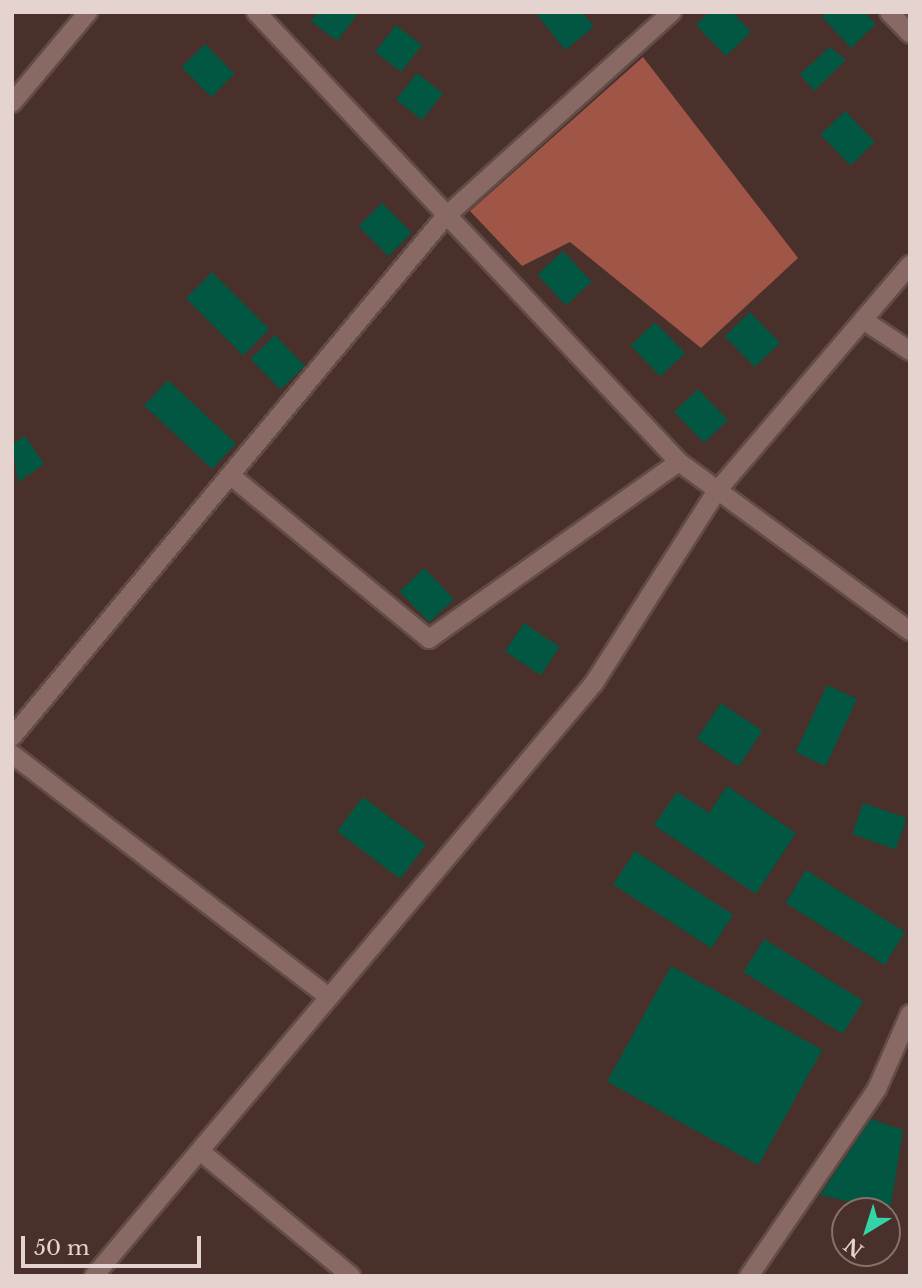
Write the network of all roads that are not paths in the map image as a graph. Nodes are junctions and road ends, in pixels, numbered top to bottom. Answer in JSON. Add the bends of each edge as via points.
{"nodes":[{"id":1,"x":88,"y":12,"type":"edge"},
{"id":2,"x":256,"y":12,"type":"edge"},
{"id":3,"x":672,"y":12,"type":"edge"},
{"id":4,"x":890,"y":12,"type":"edge"},
{"id":5,"x":910,"y":34,"type":"edge"},
{"id":6,"x":12,"y":103,"type":"edge"},
{"id":7,"x":445,"y":217,"type":"junction"},
{"id":8,"x":910,"y":265,"type":"edge"},
{"id":9,"x":863,"y":320,"type":"junction"},
{"id":10,"x":910,"y":351,"type":"edge"},
{"id":11,"x":679,"y":462,"type":"junction"},
{"id":12,"x":230,"y":475,"type":"junction"},
{"id":13,"x":716,"y":492,"type":"junction"},
{"id":14,"x":910,"y":631,"type":"edge"},
{"id":15,"x":12,"y":737,"type":"edge"},
{"id":16,"x":12,"y":754,"type":"edge"},
{"id":17,"x":327,"y":996,"type":"junction"},
{"id":18,"x":910,"y":1014,"type":"edge"},
{"id":19,"x":200,"y":1151,"type":"junction"},
{"id":20,"x":94,"y":1276,"type":"edge"},
{"id":21,"x":351,"y":1276,"type":"edge"},
{"id":22,"x":749,"y":1276,"type":"edge"}],
"edges":[{"from":1,"to":6,"type":"street"},
{"from":2,"to":7,"type":"street"},
{"from":3,"to":7,"type":"street"},
{"from":4,"to":5,"type":"street"},
{"from":7,"to":11,"type":"street"},
{"from":7,"to":12,"type":"street"},
{"from":8,"to":9,"type":"street"},
{"from":9,"to":10,"type":"street"},
{"from":9,"to":13,"type":"street"},
{"from":11,"to":12,"type":"street","via":[[429,639]]},
{"from":11,"to":13,"type":"street"},
{"from":12,"to":15,"type":"street"},
{"from":13,"to":14,"type":"street"},
{"from":13,"to":17,"type":"street","via":[[594,683]]},
{"from":16,"to":17,"type":"street"},
{"from":17,"to":19,"type":"street"},
{"from":18,"to":22,"type":"street","via":[[877,1089]]},
{"from":19,"to":20,"type":"street"},
{"from":19,"to":21,"type":"street"}]}
